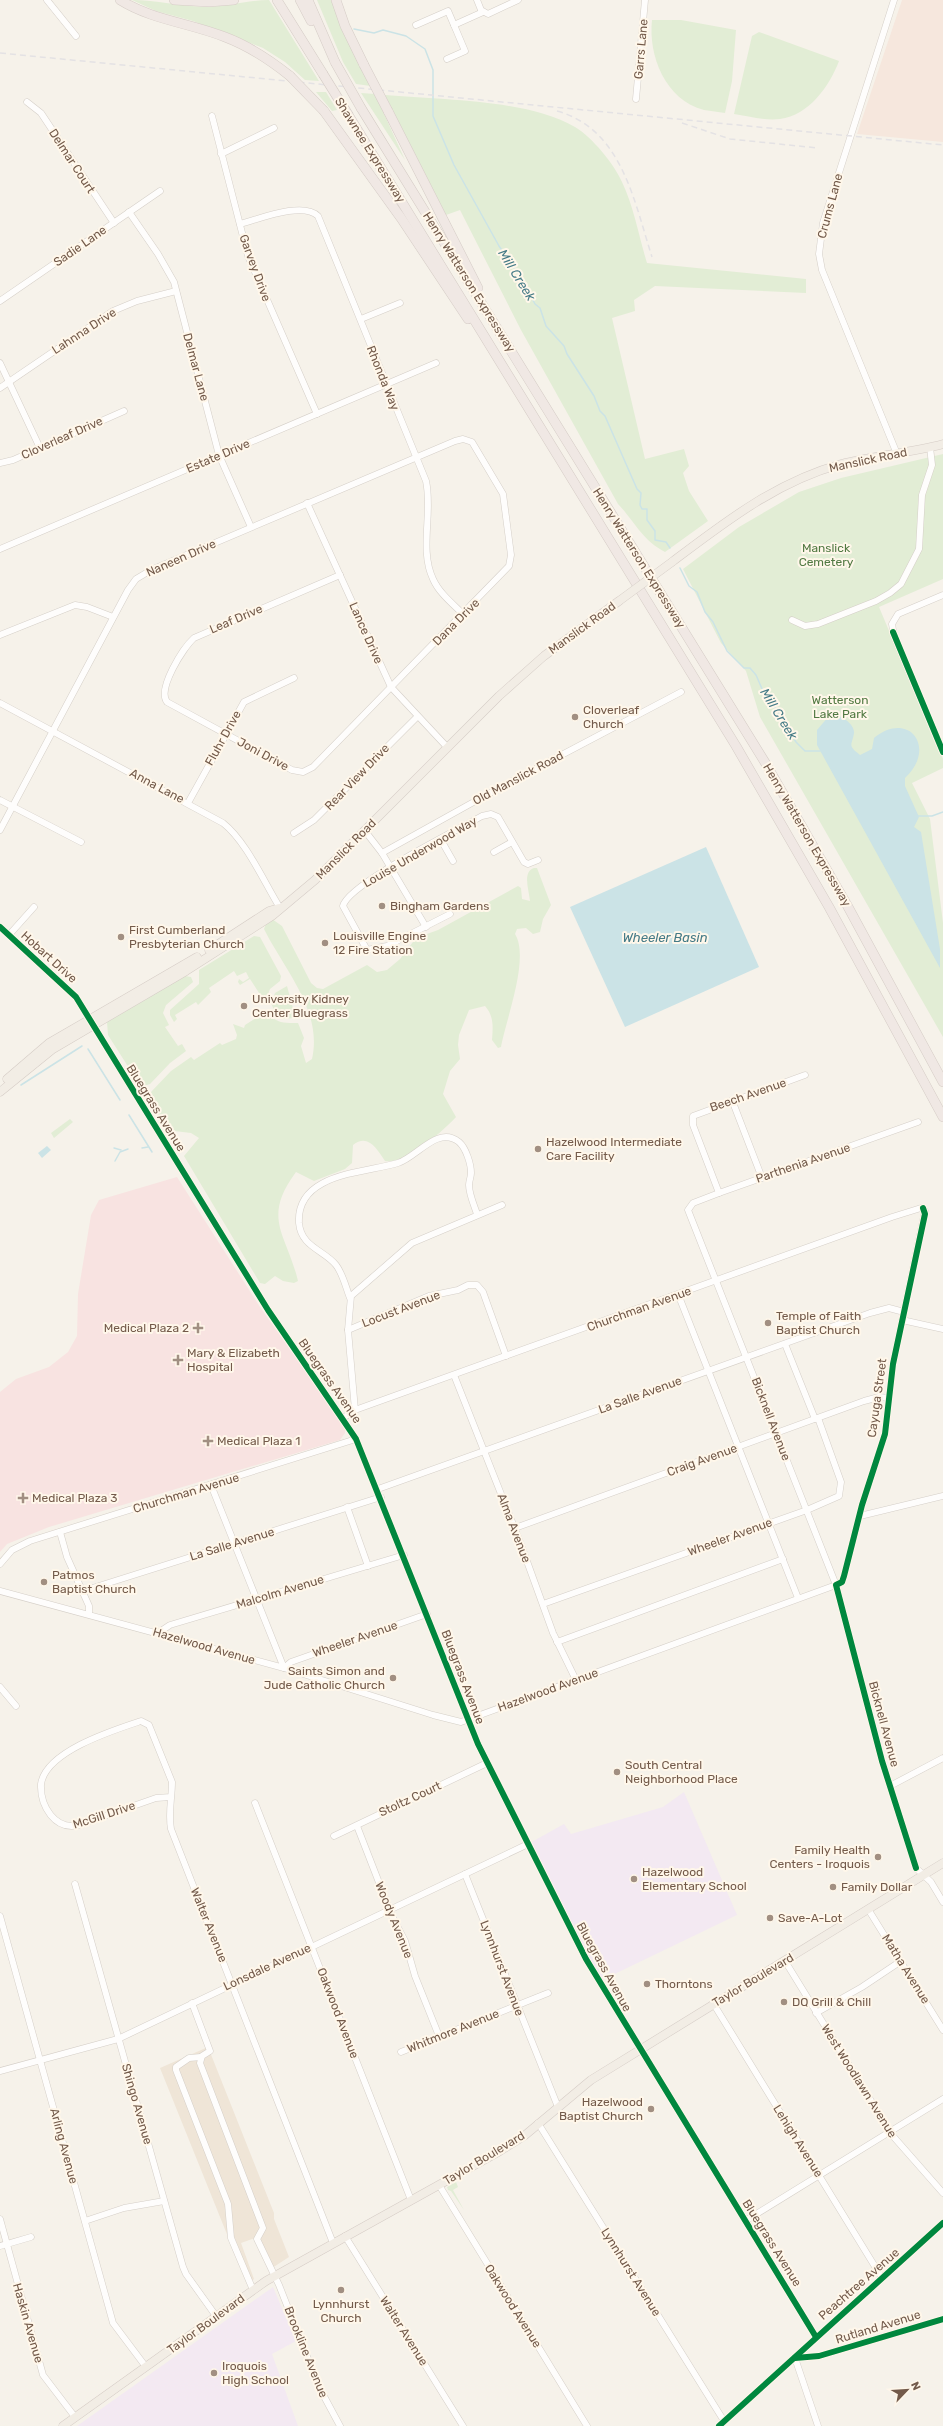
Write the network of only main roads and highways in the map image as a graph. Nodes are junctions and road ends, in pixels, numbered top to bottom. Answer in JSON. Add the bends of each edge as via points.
{"nodes":[{"id":1,"x":120,"y":0,"type":"edge"},
{"id":2,"x":174,"y":0,"type":"edge"},
{"id":3,"x":234,"y":0,"type":"edge"},
{"id":4,"x":300,"y":0,"type":"edge"},
{"id":5,"x":308,"y":0,"type":"edge"},
{"id":6,"x":336,"y":0,"type":"edge"},
{"id":7,"x":278,"y":2,"type":"edge"},
{"id":8,"x":324,"y":40,"type":"junction"},
{"id":9,"x":489,"y":315,"type":"junction"},
{"id":10,"x":487,"y":341,"type":"junction"},
{"id":11,"x":943,"y":444,"type":"edge"},
{"id":12,"x":91,"y":1022,"type":"junction"},
{"id":13,"x":943,"y":1082,"type":"edge"},
{"id":14,"x":0,"y":1085,"type":"edge"},
{"id":15,"x":0,"y":1092,"type":"edge"},
{"id":16,"x":943,"y":1117,"type":"edge"},
{"id":17,"x":943,"y":1863,"type":"edge"},
{"id":18,"x":63,"y":2426,"type":"edge"}],
"edges":[{"from":1,"to":10,"type":"highway","bridge":true,"via":[[150,15],[224,36],[245,45],[290,76],[324,111],[401,218],[461,310]]},
{"from":2,"to":3,"type":"highway"},
{"from":4,"to":8,"type":"highway"},
{"from":5,"to":8,"type":"highway"},
{"from":6,"to":9,"type":"highway","bridge":true,"via":[[345,26],[474,278]]},
{"from":7,"to":10,"type":"highway","name":"Shawnee Expressway","bridge":true},
{"from":8,"to":9,"type":"highway","name":"Henry Watterson Expressway","bridge":true,"via":[[361,108]]},
{"from":9,"to":13,"type":"highway","name":"Henry Watterson Expressway","via":[[766,764],[847,905]]},
{"from":10,"to":16,"type":"highway","name":"Henry Watterson Expressway","via":[[781,823]]},
{"from":11,"to":12,"type":"main road","name":"Manslick Road","bridge":true,"via":[[842,464],[780,487],[729,520],[544,656],[447,747],[315,880],[272,916],[186,971]]},
{"from":12,"to":14,"type":"main road","name":"Manslick Road","via":[[49,1043]]},
{"from":12,"to":15,"type":"main road","name":"Manslick Road","via":[[52,1049]]},
{"from":17,"to":18,"type":"main road","name":"Taylor Boulevard","via":[[591,2080],[500,2151],[274,2276]]}]}
